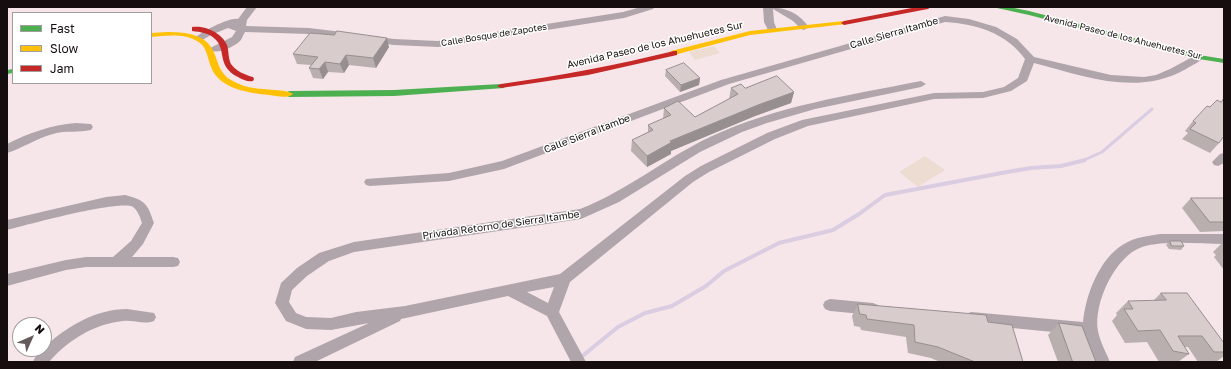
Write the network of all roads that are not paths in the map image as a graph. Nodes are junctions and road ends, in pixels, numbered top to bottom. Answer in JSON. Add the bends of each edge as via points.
{"nodes":[{"id":1,"x":650,"y":7,"type":"edge"},
{"id":2,"x":768,"y":7,"type":"edge"},
{"id":3,"x":775,"y":7,"type":"edge"},
{"id":4,"x":881,"y":7,"type":"edge"},
{"id":5,"x":928,"y":7,"type":"edge"},
{"id":6,"x":999,"y":7,"type":"edge"},
{"id":7,"x":1031,"y":7,"type":"edge"},
{"id":8,"x":251,"y":9,"type":"edge"},
{"id":9,"x":858,"y":11,"type":"dead end"},
{"id":10,"x":830,"y":15,"type":"dead end"},
{"id":11,"x":796,"y":19,"type":"junction"},
{"id":12,"x":229,"y":25,"type":"junction"},
{"id":13,"x":771,"y":26,"type":"junction"},
{"id":14,"x":804,"y":27,"type":"junction"},
{"id":15,"x":152,"y":29,"type":"edge"},
{"id":16,"x":209,"y":31,"type":"junction"},
{"id":17,"x":239,"y":32,"type":"junction"},
{"id":18,"x":152,"y":35,"type":"edge"},
{"id":19,"x":1125,"y":35,"type":"junction"},
{"id":20,"x":199,"y":39,"type":"junction"},
{"id":21,"x":224,"y":46,"type":"junction"},
{"id":22,"x":209,"y":49,"type":"junction"},
{"id":23,"x":1220,"y":51,"type":"dead end"},
{"id":24,"x":1199,"y":58,"type":"junction"},
{"id":25,"x":1030,"y":59,"type":"junction"},
{"id":26,"x":1224,"y":60,"type":"edge"},
{"id":27,"x":260,"y":80,"type":"dead end"},
{"id":28,"x":413,"y":82,"type":"dead end"},
{"id":29,"x":921,"y":84,"type":"dead end"},
{"id":30,"x":87,"y":127,"type":"dead end"},
{"id":31,"x":7,"y":149,"type":"edge"},
{"id":32,"x":370,"y":182,"type":"dead end"},
{"id":33,"x":7,"y":225,"type":"edge"},
{"id":34,"x":1224,"y":239,"type":"edge"},
{"id":35,"x":117,"y":261,"type":"junction"},
{"id":36,"x":173,"y":262,"type":"dead end"},
{"id":37,"x":7,"y":280,"type":"edge"},
{"id":38,"x":564,"y":280,"type":"junction"},
{"id":39,"x":511,"y":291,"type":"junction"},
{"id":40,"x":830,"y":305,"type":"dead end"},
{"id":41,"x":886,"y":310,"type":"edge"},
{"id":42,"x":405,"y":312,"type":"junction"},
{"id":43,"x":552,"y":312,"type":"junction"},
{"id":44,"x":149,"y":317,"type":"dead end"},
{"id":45,"x":956,"y":317,"type":"edge"},
{"id":46,"x":1090,"y":329,"type":"junction"},
{"id":47,"x":40,"y":362,"type":"edge"},
{"id":48,"x":300,"y":362,"type":"edge"},
{"id":49,"x":580,"y":362,"type":"edge"},
{"id":50,"x":1103,"y":362,"type":"edge"}],
"edges":[{"from":1,"to":17,"type":"street","name":"Calle Bosque de Zapotes","via":[[624,15],[438,44],[394,42],[309,31]]},
{"from":2,"to":13,"type":"street"},
{"from":3,"to":11,"type":"street"},
{"from":4,"to":9,"type":"street"},
{"from":5,"to":14,"type":"street","name":"Avenida Paseo de los Ahuehuetes Sur","via":[[856,21]]},
{"from":6,"to":19,"type":"street","name":"Avenida Paseo de los Ahuehuetes Sur"},
{"from":7,"to":19,"type":"street","name":"Avenida Paseo de los Ahuehuetes Sur"},
{"from":8,"to":12,"type":"street"},
{"from":8,"to":17,"type":"street","via":[[242,20]]},
{"from":10,"to":11,"type":"street","name":"Avenida Paseo de los Ahuehuetes Sur"},
{"from":11,"to":13,"type":"street","name":"Avenida Paseo de los Ahuehuetes Sur"},
{"from":11,"to":14,"type":"street"},
{"from":12,"to":16,"type":"street"},
{"from":12,"to":17,"type":"street"},
{"from":13,"to":14,"type":"street","name":"Avenida Paseo de los Ahuehuetes Sur"},
{"from":13,"to":22,"type":"street","name":"Avenida Paseo de los Ahuehuetes Sur","via":[[604,70],[492,89],[457,92],[278,93],[243,87],[219,76],[213,67]]},
{"from":13,"to":28,"type":"street","name":"Avenida Paseo de los Ahuehuetes Sur","via":[[552,71],[459,82]]},
{"from":15,"to":16,"type":"street"},
{"from":16,"to":20,"type":"street"},
{"from":16,"to":21,"type":"street"},
{"from":17,"to":21,"type":"street","via":[[233,42]]},
{"from":18,"to":20,"type":"street","via":[[188,36]]},
{"from":19,"to":23,"type":"street","name":"Avenida Paseo de los Ahuehuetes Sur"},
{"from":19,"to":24,"type":"street","name":"Avenida Paseo de los Ahuehuetes Sur"},
{"from":20,"to":22,"type":"street"},
{"from":21,"to":22,"type":"street"},
{"from":21,"to":27,"type":"street","via":[[225,58],[231,70],[246,78]]},
{"from":24,"to":25,"type":"street","via":[[1157,78],[1141,80],[1111,77]]},
{"from":24,"to":26,"type":"street","name":"Avenida Paseo de los Ahuehuetes Sur"},
{"from":25,"to":32,"type":"street","name":"Calle Sierra Itambe","via":[[1018,45],[999,32],[976,24],[945,19],[725,82],[504,165],[450,176]]},
{"from":25,"to":38,"type":"street","via":[[1021,82],[1001,91],[973,96],[934,96],[812,122],[771,136],[689,179]]},
{"from":29,"to":42,"type":"street","name":"Privada Retorno de Sierra Itambe","via":[[817,105],[745,127],[680,158],[599,208],[581,214],[370,244],[324,257],[286,287],[282,303],[291,317],[306,323],[331,324]]},
{"from":30,"to":31,"type":"street","via":[[75,126],[43,132]]},
{"from":33,"to":35,"type":"street","via":[[125,200],[137,204],[144,211],[148,223],[141,239],[130,252]]},
{"from":34,"to":46,"type":"street","via":[[1141,242],[1122,251],[1108,266],[1100,284],[1093,305]]},
{"from":35,"to":36,"type":"street"},
{"from":35,"to":37,"type":"street","via":[[66,265]]},
{"from":38,"to":39,"type":"street"},
{"from":38,"to":43,"type":"street"},
{"from":39,"to":42,"type":"street"},
{"from":39,"to":43,"type":"street"},
{"from":40,"to":41,"type":"street"},
{"from":42,"to":48,"type":"street"},
{"from":43,"to":49,"type":"street"},
{"from":44,"to":47,"type":"street","via":[[125,315],[98,320],[70,333],[53,346]]},
{"from":45,"to":46,"type":"street"},
{"from":46,"to":50,"type":"street"}]}
